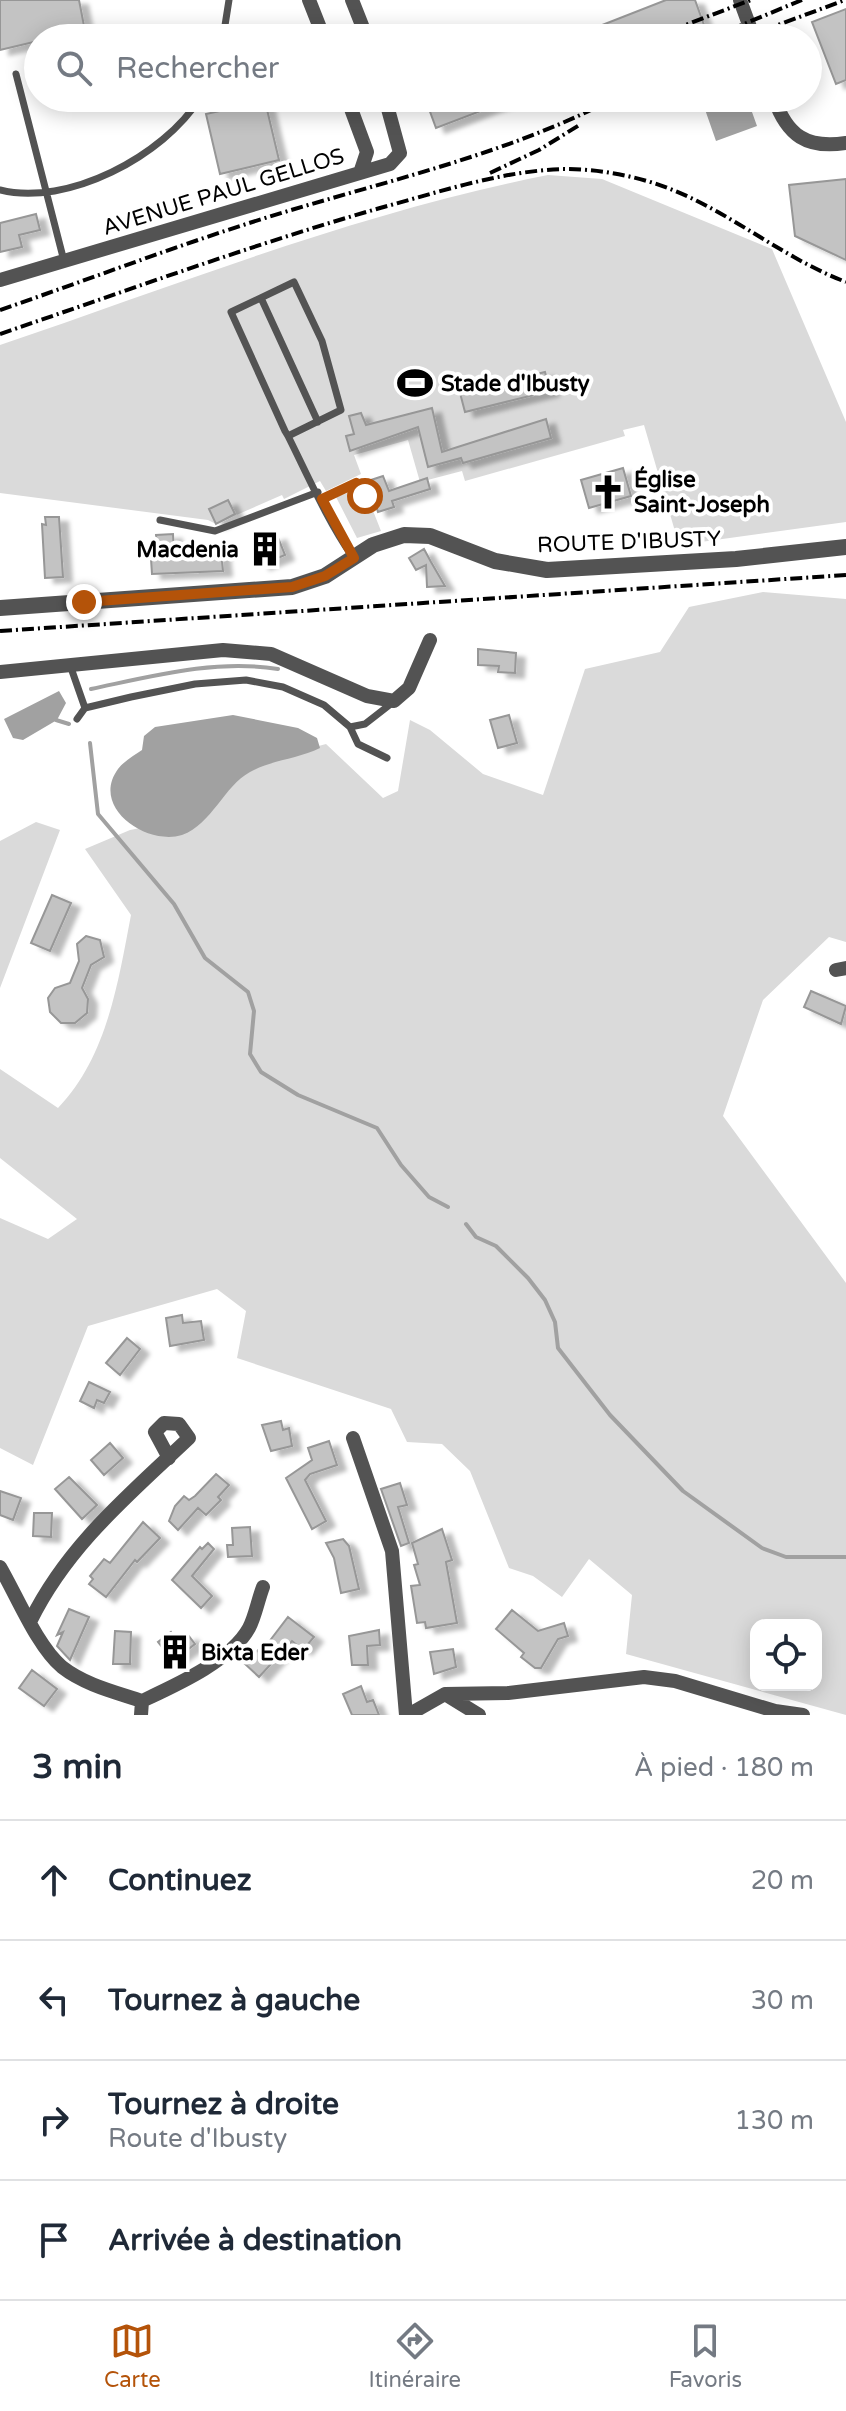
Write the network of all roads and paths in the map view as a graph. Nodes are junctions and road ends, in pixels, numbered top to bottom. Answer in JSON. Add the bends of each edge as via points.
{"nodes":[{"id":1,"x":229,"y":0,"type":"edge"},
{"id":2,"x":309,"y":0,"type":"edge"},
{"id":3,"x":352,"y":0,"type":"edge"},
{"id":4,"x":740,"y":0,"type":"edge"},
{"id":5,"x":225,"y":24,"type":"edge"},
{"id":6,"x":318,"y":24,"type":"edge"},
{"id":7,"x":361,"y":24,"type":"edge"},
{"id":8,"x":749,"y":24,"type":"edge"},
{"id":9,"x":16,"y":74,"type":"dead end"},
{"id":10,"x":24,"y":106,"type":"edge"},
{"id":11,"x":26,"y":112,"type":"edge"},
{"id":12,"x":186,"y":112,"type":"edge"},
{"id":13,"x":352,"y":112,"type":"edge"},
{"id":14,"x":389,"y":112,"type":"edge"},
{"id":15,"x":783,"y":112,"type":"edge"},
{"id":16,"x":846,"y":143,"type":"edge"},
{"id":17,"x":360,"y":173,"type":"junction"},
{"id":18,"x":0,"y":190,"type":"edge"},
{"id":19,"x":46,"y":194,"type":"junction"},
{"id":20,"x":64,"y":261,"type":"junction"},
{"id":21,"x":0,"y":280,"type":"edge"},
{"id":22,"x":261,"y":298,"type":"junction"},
{"id":23,"x":318,"y":422,"type":"junction"},
{"id":24,"x":288,"y":436,"type":"junction"},
{"id":25,"x":320,"y":496,"type":"junction"},
{"id":26,"x":365,"y":496,"type":"dead end"},
{"id":27,"x":160,"y":520,"type":"dead end"},
{"id":28,"x":846,"y":547,"type":"edge"},
{"id":29,"x":354,"y":558,"type":"junction"},
{"id":30,"x":0,"y":608,"type":"edge"},
{"id":31,"x":430,"y":640,"type":"dead end"},
{"id":32,"x":70,"y":665,"type":"junction"},
{"id":33,"x":0,"y":672,"type":"edge"},
{"id":34,"x":394,"y":701,"type":"junction"},
{"id":35,"x":85,"y":708,"type":"junction"},
{"id":36,"x":77,"y":719,"type":"dead end"},
{"id":37,"x":350,"y":727,"type":"junction"},
{"id":38,"x":387,"y":758,"type":"dead end"},
{"id":39,"x":353,"y":1438,"type":"dead end"},
{"id":40,"x":169,"y":1458,"type":"dead end"},
{"id":41,"x":0,"y":1567,"type":"edge"},
{"id":42,"x":263,"y":1587,"type":"dead end"},
{"id":43,"x":31,"y":1620,"type":"junction"},
{"id":44,"x":445,"y":1694,"type":"junction"},
{"id":45,"x":142,"y":1708,"type":"edge"},
{"id":46,"x":407,"y":1715,"type":"edge"},
{"id":47,"x":479,"y":1715,"type":"edge"},
{"id":48,"x":803,"y":1715,"type":"edge"}],
"edges":[{"from":1,"to":5,"type":"lane"},
{"from":2,"to":6,"type":"street"},
{"from":3,"to":7,"type":"street"},
{"from":4,"to":8,"type":"street"},
{"from":9,"to":10,"type":"lane"},
{"from":11,"to":19,"type":"lane"},
{"from":12,"to":19,"type":"lane","via":[[146,153],[93,180]]},
{"from":13,"to":17,"type":"street","via":[[367,152]]},
{"from":14,"to":17,"type":"street","name":"AVENUE PAUL GELLOS","via":[[400,153],[390,164]]},
{"from":15,"to":16,"type":"street","via":[[799,138],[823,147]]},
{"from":17,"to":20,"type":"street","name":"AVENUE PAUL GELLOS"},
{"from":18,"to":19,"type":"lane"},
{"from":19,"to":20,"type":"lane"},
{"from":20,"to":21,"type":"street","name":"AVENUE PAUL GELLOS"},
{"from":22,"to":23,"type":"lane"},
{"from":22,"to":23,"type":"lane","via":[[294,282],[322,341],[341,410]]},
{"from":22,"to":24,"type":"lane","via":[[231,312]]},
{"from":23,"to":24,"type":"lane"},
{"from":24,"to":25,"type":"lane"},
{"from":25,"to":26,"type":"lane","via":[[356,483]]},
{"from":25,"to":27,"type":"lane","via":[[215,531]]},
{"from":25,"to":29,"type":"lane"},
{"from":28,"to":29,"type":"street","name":"ROUTE D'IBUSTY","via":[[547,570],[495,561],[418,535],[389,539]]},
{"from":29,"to":30,"type":"street","name":"ROUTE D'IBUSTY","via":[[325,576],[292,587]]},
{"from":31,"to":34,"type":"street","via":[[409,688]]},
{"from":32,"to":33,"type":"street"},
{"from":32,"to":34,"type":"street","via":[[223,650],[271,654],[367,696]]},
{"from":32,"to":35,"type":"lane"},
{"from":34,"to":37,"type":"lane","via":[[365,724]]},
{"from":35,"to":36,"type":"lane"},
{"from":35,"to":37,"type":"lane","via":[[195,684],[246,680],[303,694]]},
{"from":37,"to":38,"type":"lane","via":[[358,744]]},
{"from":39,"to":46,"type":"street","via":[[392,1551]]},
{"from":40,"to":43,"type":"street","via":[[99,1523],[50,1581]]},
{"from":41,"to":43,"type":"street"},
{"from":42,"to":45,"type":"street","via":[[248,1630],[219,1658]]},
{"from":43,"to":45,"type":"street","via":[[61,1666]]},
{"from":44,"to":46,"type":"street"},
{"from":44,"to":47,"type":"street"},
{"from":44,"to":48,"type":"street","via":[[508,1693],[644,1677]]}]}
